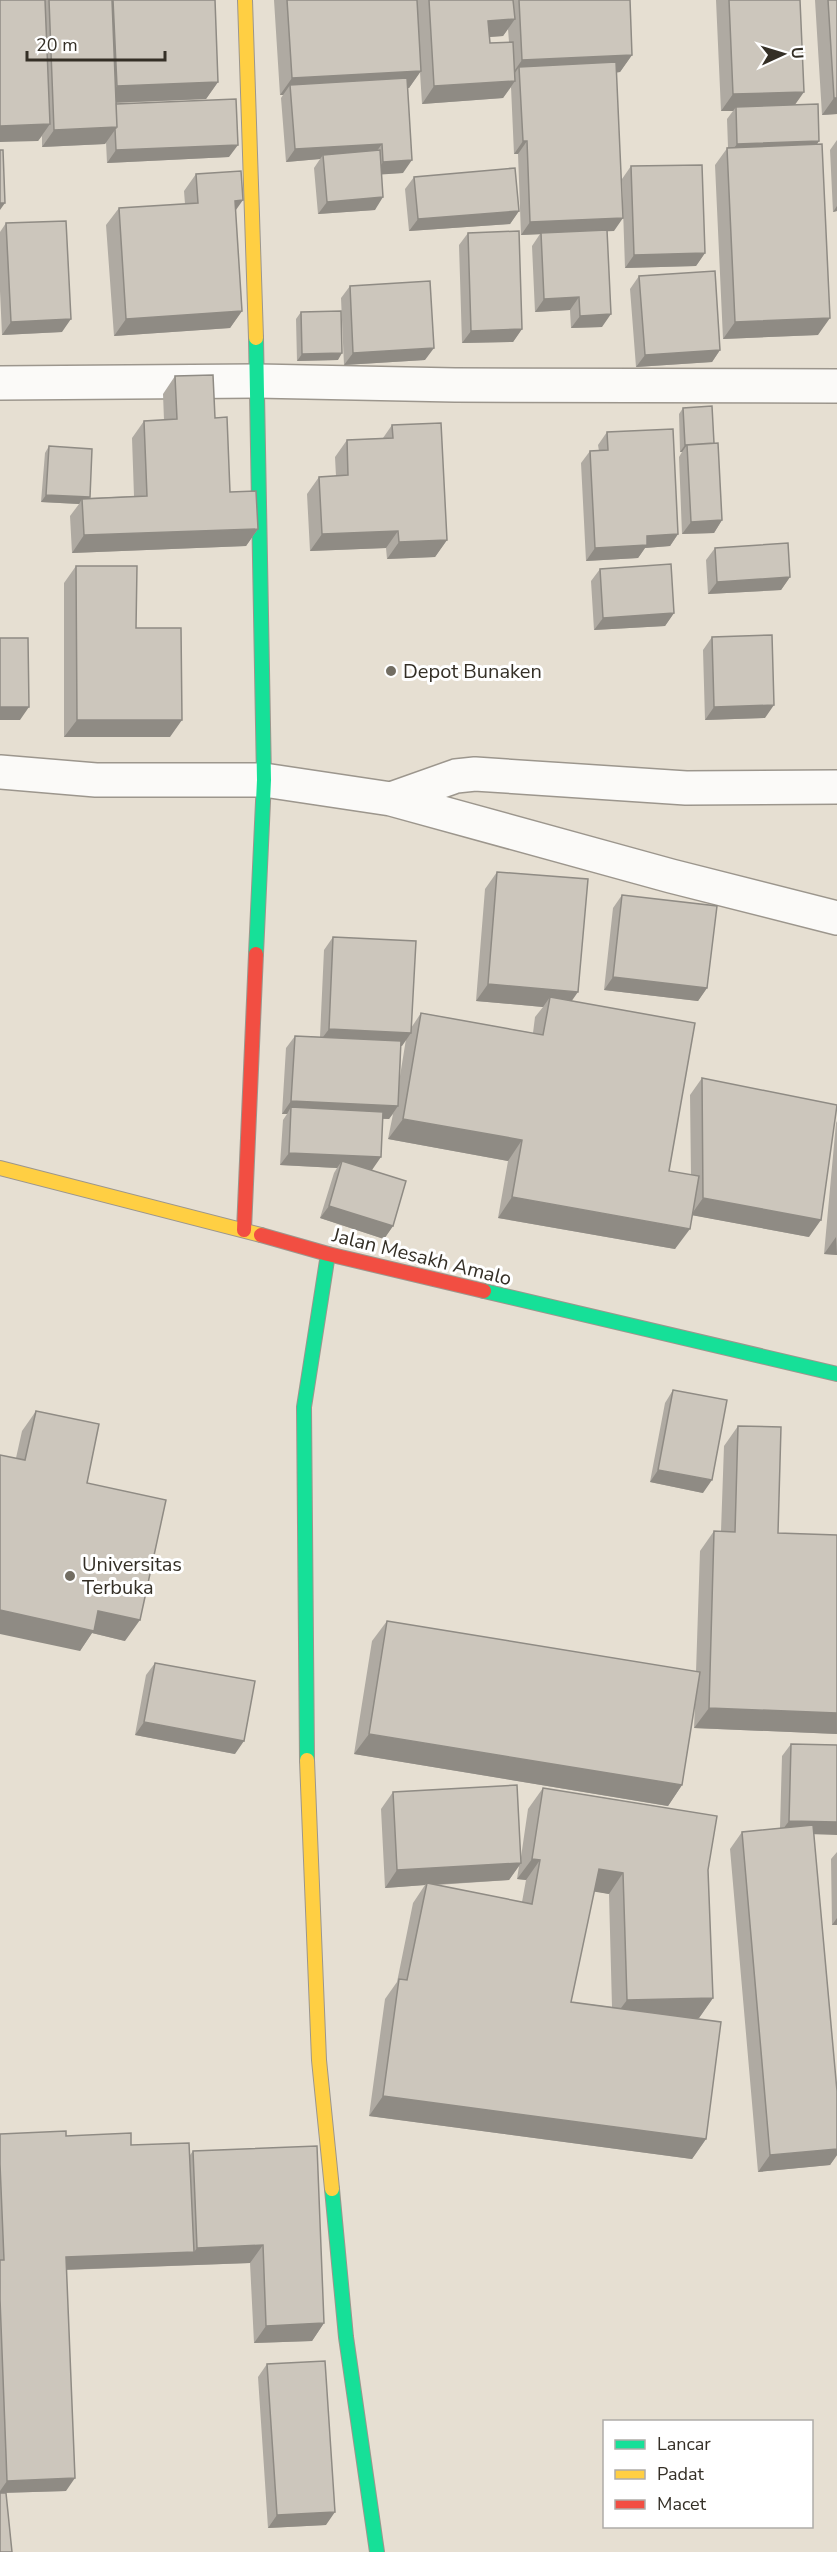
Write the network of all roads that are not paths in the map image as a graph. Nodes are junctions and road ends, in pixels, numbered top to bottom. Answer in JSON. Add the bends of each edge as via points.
{"nodes":[{"id":1,"x":245,"y":0,"type":"edge"},
{"id":2,"x":257,"y":381,"type":"junction"},
{"id":3,"x":0,"y":383,"type":"edge"},
{"id":4,"x":837,"y":386,"type":"edge"},
{"id":5,"x":0,"y":772,"type":"edge"},
{"id":6,"x":264,"y":780,"type":"junction"},
{"id":7,"x":837,"y":787,"type":"edge"},
{"id":8,"x":391,"y":799,"type":"junction"},
{"id":9,"x":837,"y":918,"type":"edge"},
{"id":10,"x":0,"y":1168,"type":"edge"},
{"id":11,"x":244,"y":1230,"type":"junction"},
{"id":12,"x":328,"y":1254,"type":"junction"},
{"id":13,"x":837,"y":1374,"type":"edge"},
{"id":14,"x":377,"y":2552,"type":"edge"}],
"edges":[{"from":1,"to":2,"type":"street"},
{"from":2,"to":3,"type":"street"},
{"from":2,"to":4,"type":"street"},
{"from":2,"to":6,"type":"street"},
{"from":5,"to":6,"type":"street","via":[[96,780]]},
{"from":6,"to":8,"type":"street"},
{"from":6,"to":11,"type":"street"},
{"from":7,"to":8,"type":"street","via":[[686,788],[475,774],[456,776]]},
{"from":8,"to":9,"type":"street"},
{"from":10,"to":11,"type":"street","name":"Jalan Mesakh Amalo"},
{"from":11,"to":12,"type":"street","name":"Jalan Mesakh Amalo"},
{"from":12,"to":13,"type":"street","name":"Jalan Mesakh Amalo"},
{"from":12,"to":14,"type":"street","via":[[304,1407],[305,1695],[319,2060],[346,2337]]}]}
